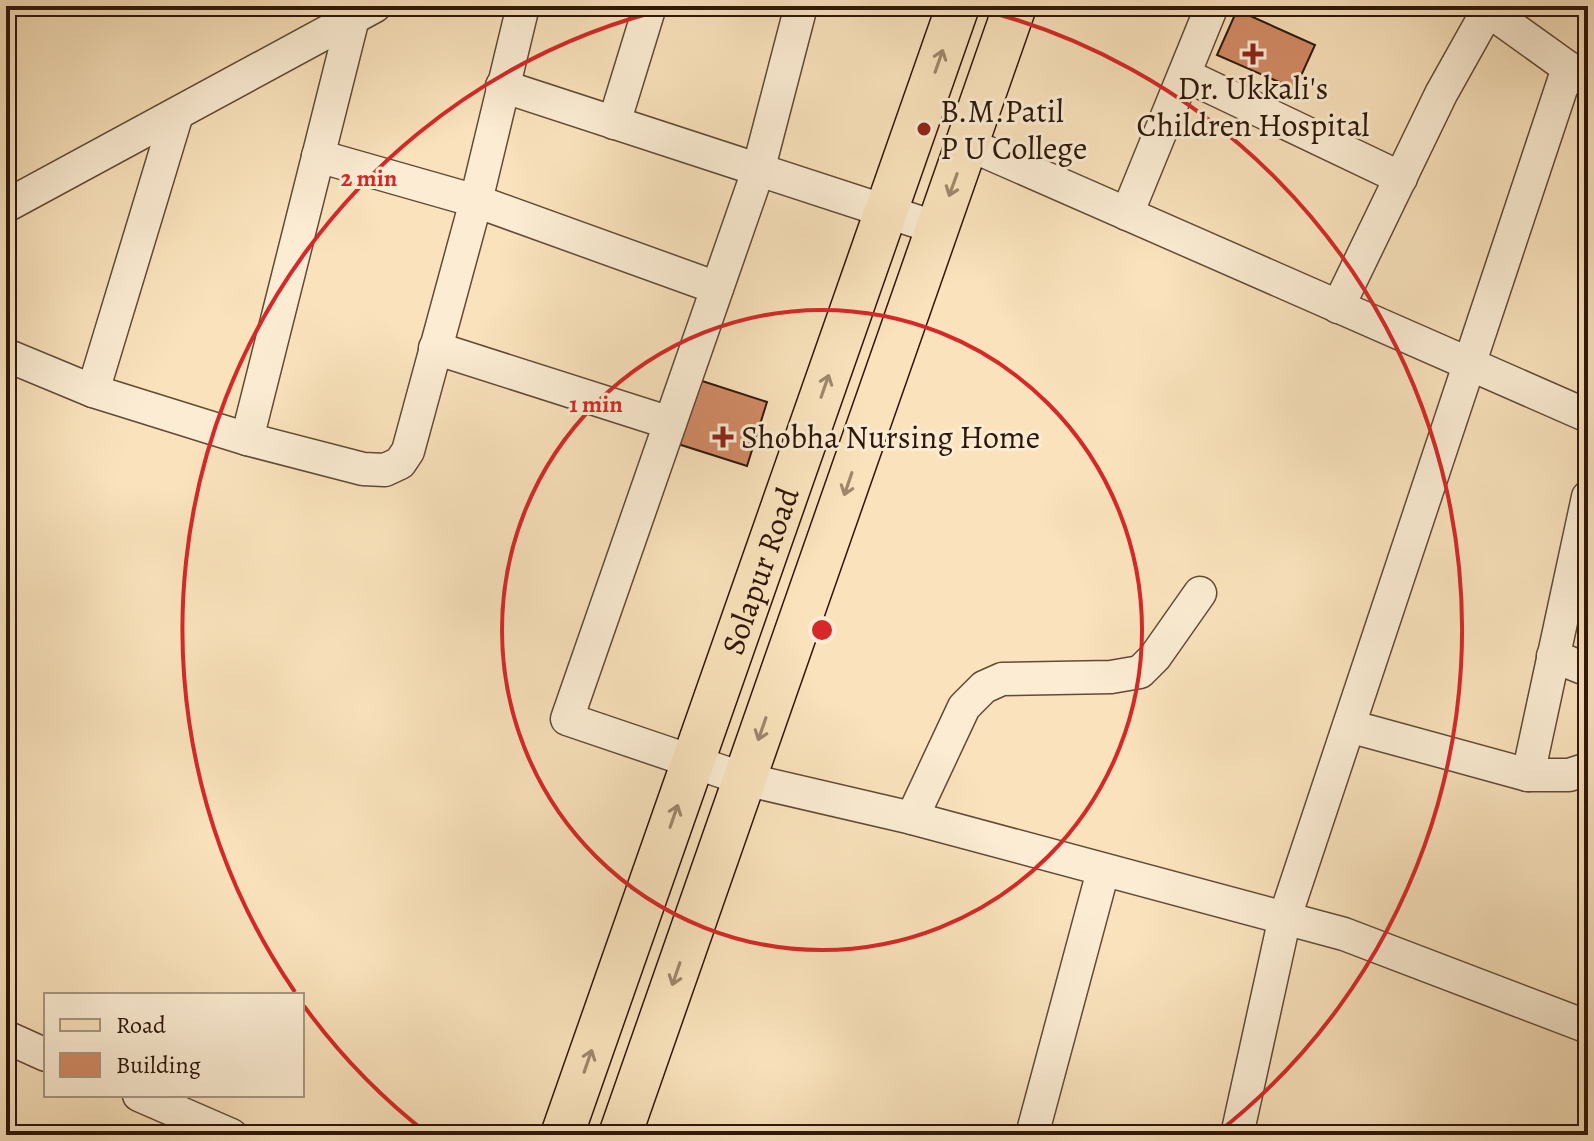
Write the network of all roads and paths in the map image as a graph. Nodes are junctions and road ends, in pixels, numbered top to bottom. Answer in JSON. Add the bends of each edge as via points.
{"nodes":[{"id":1,"x":523,"y":6,"type":"edge"},
{"id":2,"x":650,"y":6,"type":"edge"},
{"id":3,"x":801,"y":6,"type":"edge"},
{"id":4,"x":958,"y":6,"type":"edge"},
{"id":5,"x":1015,"y":6,"type":"edge"},
{"id":6,"x":1212,"y":6,"type":"edge"},
{"id":7,"x":1485,"y":8,"type":"edge"},
{"id":8,"x":364,"y":12,"type":"edge"},
{"id":9,"x":1185,"y":75,"type":"junction"},
{"id":10,"x":1578,"y":75,"type":"edge"},
{"id":11,"x":502,"y":86,"type":"junction"},
{"id":12,"x":177,"y":114,"type":"junction"},
{"id":13,"x":614,"y":123,"type":"junction"},
{"id":14,"x":968,"y":144,"type":"junction"},
{"id":15,"x":318,"y":156,"type":"junction"},
{"id":16,"x":758,"y":171,"type":"junction"},
{"id":17,"x":1401,"y":178,"type":"junction"},
{"id":18,"x":476,"y":201,"type":"junction"},
{"id":19,"x":7,"y":209,"type":"edge"},
{"id":20,"x":886,"y":211,"type":"junction"},
{"id":21,"x":1127,"y":214,"type":"junction"},
{"id":22,"x":937,"y":228,"type":"junction"},
{"id":23,"x":717,"y":288,"type":"junction"},
{"id":24,"x":1338,"y":307,"type":"junction"},
{"id":25,"x":435,"y":348,"type":"junction"},
{"id":26,"x":6,"y":355,"type":"edge"},
{"id":27,"x":1469,"y":365,"type":"junction"},
{"id":28,"x":93,"y":391,"type":"junction"},
{"id":29,"x":1588,"y":416,"type":"edge"},
{"id":30,"x":670,"y":423,"type":"junction"},
{"id":31,"x":247,"y":439,"type":"junction"},
{"id":32,"x":1588,"y":497,"type":"edge"},
{"id":33,"x":1200,"y":593,"type":"dead end"},
{"id":34,"x":1553,"y":656,"type":"junction"},
{"id":35,"x":1588,"y":670,"type":"edge"},
{"id":36,"x":1349,"y":726,"type":"junction"},
{"id":37,"x":693,"y":762,"type":"junction"},
{"id":38,"x":1588,"y":769,"type":"edge"},
{"id":39,"x":1528,"y":775,"type":"junction"},
{"id":40,"x":744,"y":779,"type":"junction"},
{"id":41,"x":912,"y":818,"type":"junction"},
{"id":42,"x":1103,"y":871,"type":"junction"},
{"id":43,"x":1285,"y":917,"type":"junction"},
{"id":44,"x":1588,"y":1027,"type":"edge"},
{"id":45,"x":6,"y":1037,"type":"edge"},
{"id":46,"x":44,"y":1054,"type":"edge"},
{"id":47,"x":144,"y":1097,"type":"edge"},
{"id":48,"x":231,"y":1135,"type":"edge"},
{"id":49,"x":562,"y":1135,"type":"edge"},
{"id":50,"x":620,"y":1135,"type":"edge"},
{"id":51,"x":1032,"y":1135,"type":"edge"},
{"id":52,"x":1237,"y":1135,"type":"edge"}],
"edges":[{"from":1,"to":11,"type":"street"},
{"from":2,"to":13,"type":"street"},
{"from":3,"to":16,"type":"street"},
{"from":20,"to":4,"type":"main road","name":"Solapur Road","one_way":true},
{"from":5,"to":14,"type":"main road","name":"Solapur Road"},
{"from":6,"to":9,"type":"street"},
{"from":7,"to":10,"type":"street"},
{"from":7,"to":17,"type":"street"},
{"from":8,"to":12,"type":"street"},
{"from":8,"to":15,"type":"street"},
{"from":9,"to":17,"type":"street"},
{"from":9,"to":21,"type":"street"},
{"from":10,"to":27,"type":"street"},
{"from":11,"to":13,"type":"street"},
{"from":11,"to":18,"type":"street"},
{"from":12,"to":19,"type":"street"},
{"from":12,"to":28,"type":"street"},
{"from":13,"to":16,"type":"street"},
{"from":14,"to":21,"type":"street"},
{"from":14,"to":22,"type":"main road","name":"Solapur Road","one_way":true},
{"from":15,"to":18,"type":"street"},
{"from":15,"to":31,"type":"street"},
{"from":16,"to":20,"type":"street"},
{"from":16,"to":23,"type":"street"},
{"from":17,"to":24,"type":"street"},
{"from":18,"to":23,"type":"street"},
{"from":18,"to":25,"type":"street"},
{"from":20,"to":22,"type":"street"},
{"from":37,"to":20,"type":"main road","name":"Solapur Road","one_way":true},
{"from":21,"to":24,"type":"street"},
{"from":22,"to":40,"type":"main road","name":"Solapur Road","one_way":true},
{"from":23,"to":30,"type":"street"},
{"from":24,"to":27,"type":"street"},
{"from":25,"to":30,"type":"street"},
{"from":25,"to":31,"type":"street","via":[[408,451],[400,463],[385,470],[363,469]]},
{"from":26,"to":28,"type":"street"},
{"from":27,"to":29,"type":"street"},
{"from":27,"to":36,"type":"street"},
{"from":28,"to":31,"type":"street"},
{"from":30,"to":37,"type":"street","via":[[567,719]]},
{"from":32,"to":34,"type":"street"},
{"from":33,"to":41,"type":"street","via":[[1140,672],[1002,679],[984,687],[964,707]]},
{"from":34,"to":35,"type":"street"},
{"from":34,"to":39,"type":"street"},
{"from":36,"to":39,"type":"street"},
{"from":36,"to":43,"type":"street"},
{"from":37,"to":40,"type":"street"},
{"from":49,"to":37,"type":"main road","name":"Solapur Road","one_way":true},
{"from":38,"to":39,"type":"street","via":[[1569,775]]},
{"from":40,"to":41,"type":"street"},
{"from":40,"to":50,"type":"main road","name":"Solapur Road","one_way":true},
{"from":41,"to":42,"type":"street"},
{"from":42,"to":43,"type":"street"},
{"from":42,"to":51,"type":"street"},
{"from":43,"to":44,"type":"street","via":[[1344,934]]},
{"from":43,"to":52,"type":"street"},
{"from":45,"to":46,"type":"street"},
{"from":47,"to":48,"type":"street"}]}
